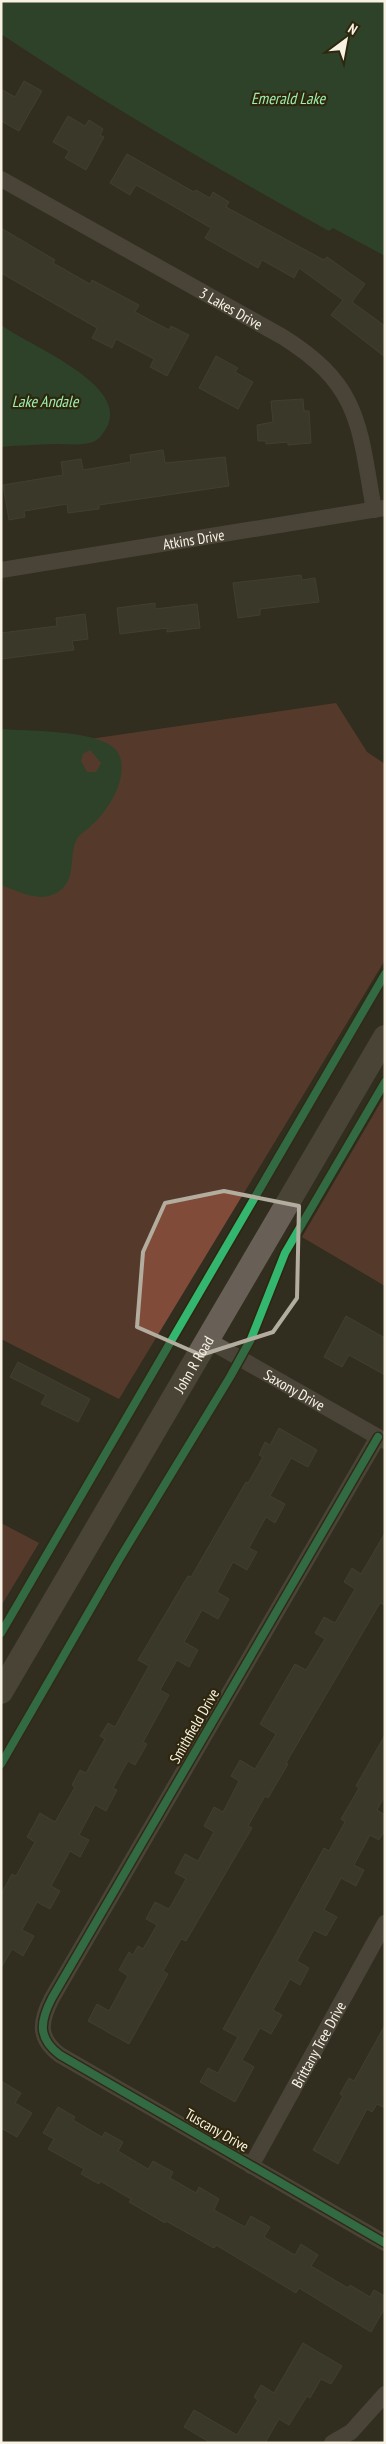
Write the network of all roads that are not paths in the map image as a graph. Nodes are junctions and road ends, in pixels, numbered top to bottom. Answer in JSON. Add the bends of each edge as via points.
{"nodes":[{"id":1,"x":1,"y":179,"type":"edge"},
{"id":2,"x":379,"y":509,"type":"edge"},
{"id":3,"x":1,"y":570,"type":"edge"},
{"id":4,"x":385,"y":1036,"type":"edge"},
{"id":5,"x":206,"y":1339,"type":"junction"},
{"id":6,"x":381,"y":1439,"type":"edge"},
{"id":7,"x":1,"y":1692,"type":"edge"},
{"id":8,"x":385,"y":1923,"type":"edge"},
{"id":9,"x":42,"y":2033,"type":"joint"},
{"id":10,"x":251,"y":2166,"type":"junction"},
{"id":11,"x":385,"y":2243,"type":"edge"},
{"id":12,"x":385,"y":2394,"type":"edge"},
{"id":13,"x":349,"y":2437,"type":"edge"},
{"id":14,"x":332,"y":2443,"type":"edge"}],
"edges":[{"from":1,"to":2,"type":"street","name":"3 Lakes Drive","via":[[283,337],[315,359],[340,386],[356,416]]},
{"from":2,"to":3,"type":"street","name":"Atkins Drive"},
{"from":4,"to":5,"type":"main road","name":"John R Road"},
{"from":5,"to":6,"type":"street","name":"Saxony Drive"},
{"from":5,"to":7,"type":"main road","name":"John R Road"},
{"from":6,"to":9,"type":"street","name":"Smithfield Drive","via":[[52,1998]]},
{"from":8,"to":10,"type":"street","name":"Brittany Tree Drive"},
{"from":9,"to":10,"type":"street","name":"Tuscany Drive","via":[[50,2048],[60,2055]]},
{"from":10,"to":11,"type":"street","name":"Tuscany Drive"},
{"from":12,"to":13,"type":"street"},
{"from":13,"to":14,"type":"street"}]}
